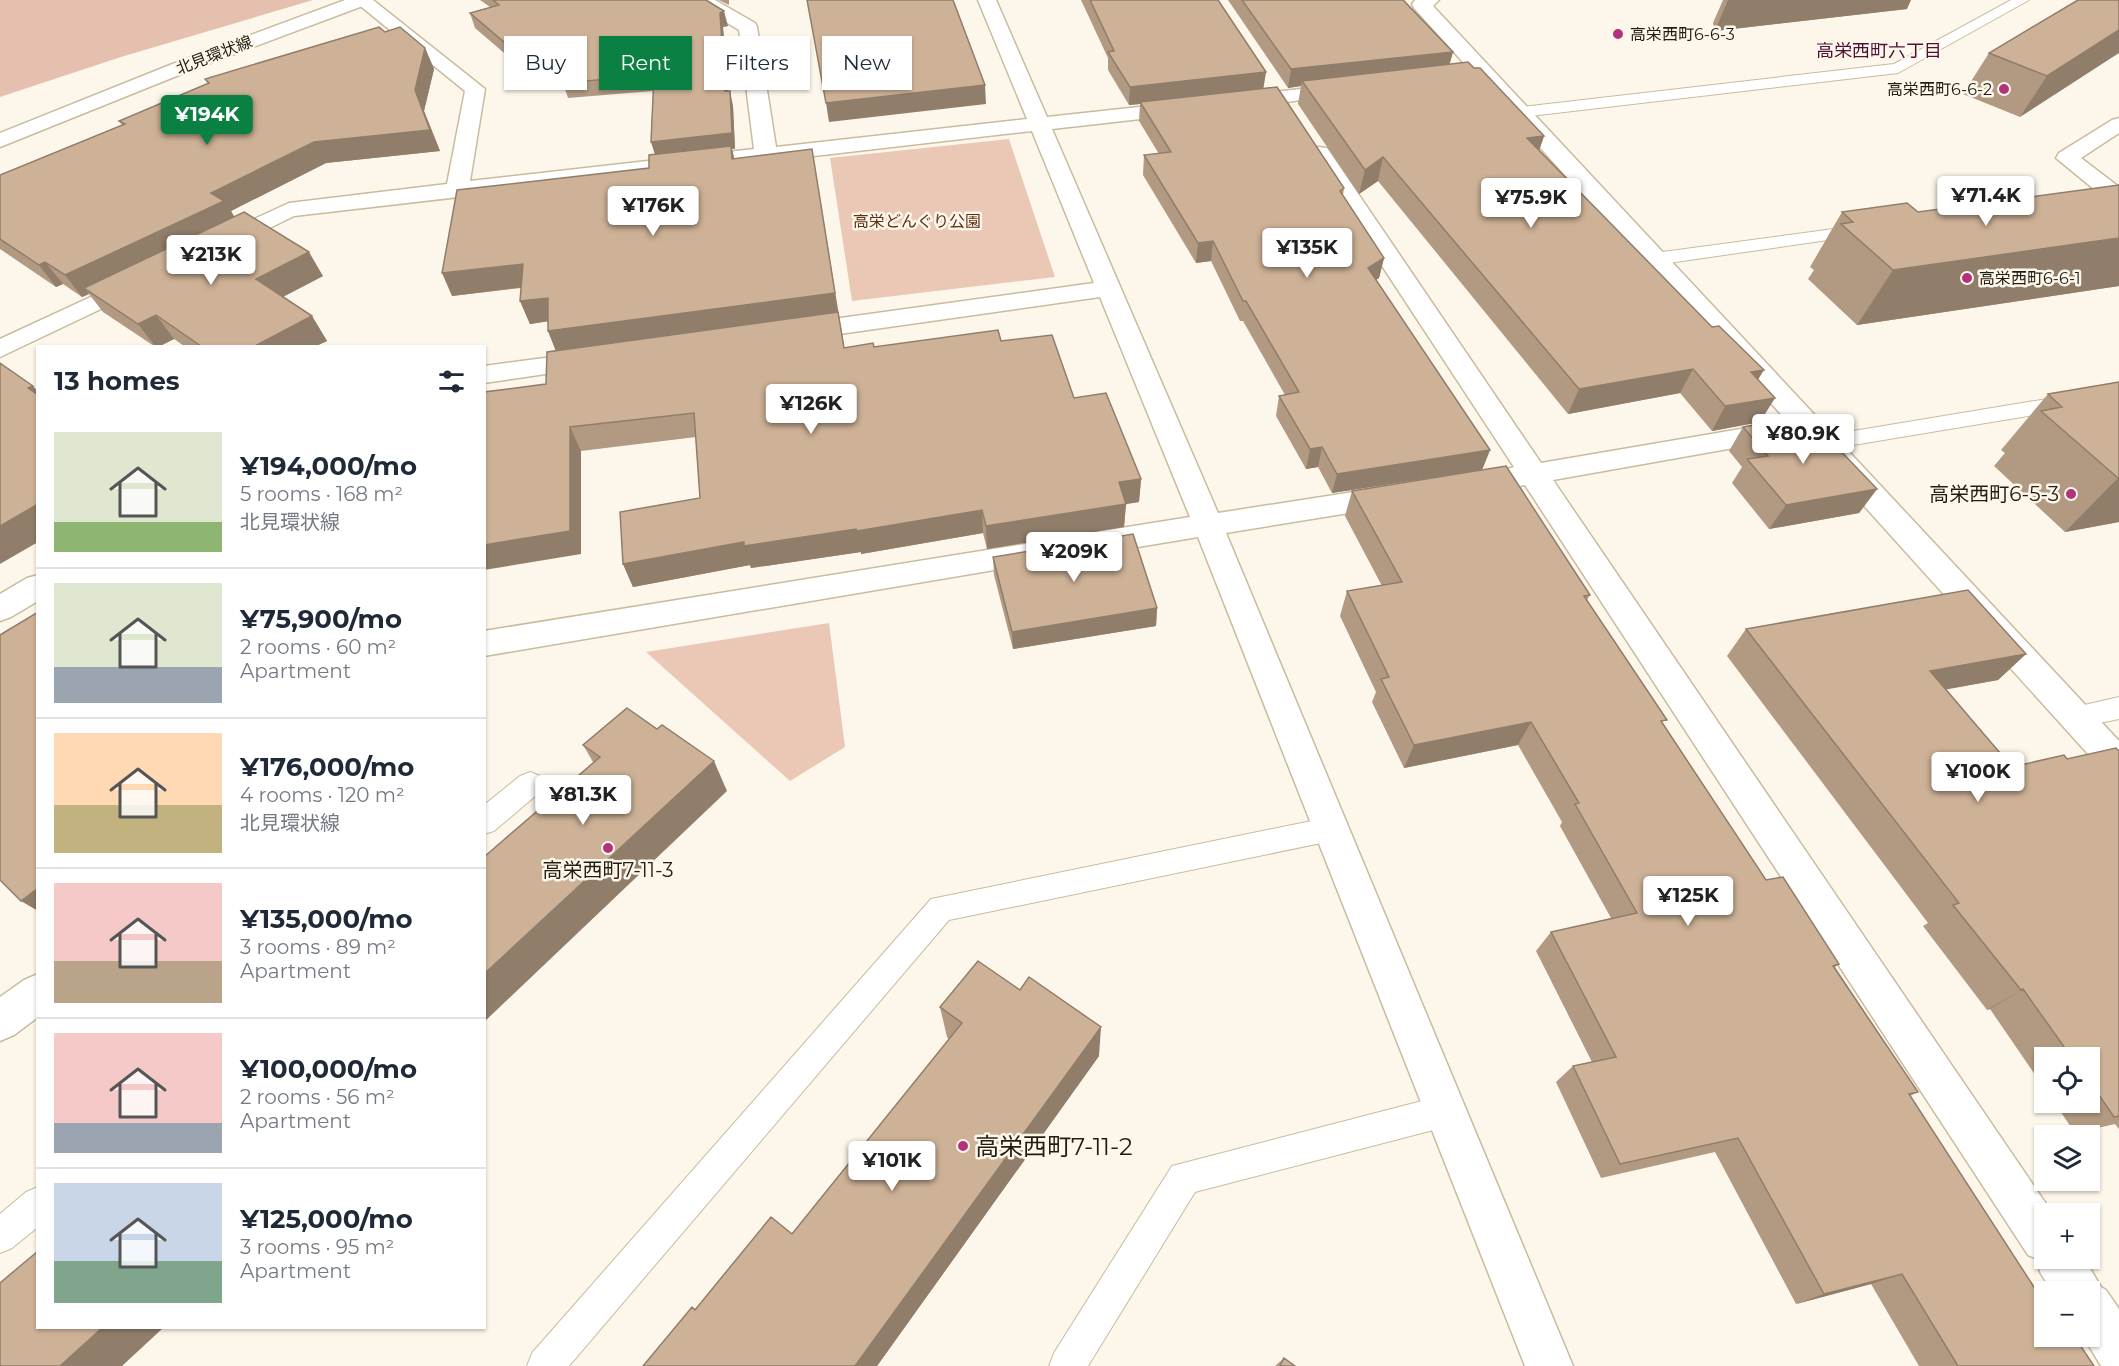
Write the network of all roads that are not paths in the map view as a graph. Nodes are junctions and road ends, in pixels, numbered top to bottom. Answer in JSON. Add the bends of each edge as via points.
{"nodes":[{"id":1,"x":362,"y":0,"type":"edge"},
{"id":2,"x":702,"y":0,"type":"edge"},
{"id":3,"x":987,"y":0,"type":"edge"},
{"id":4,"x":2022,"y":0,"type":"edge"},
{"id":5,"x":1423,"y":1,"type":"edge"},
{"id":6,"x":1262,"y":68,"type":"edge"},
{"id":7,"x":1361,"y":88,"type":"edge"},
{"id":8,"x":1282,"y":97,"type":"junction"},
{"id":9,"x":1521,"y":112,"type":"junction"},
{"id":10,"x":2119,"y":124,"type":"edge"},
{"id":11,"x":1040,"y":125,"type":"junction"},
{"id":12,"x":0,"y":141,"type":"edge"},
{"id":13,"x":766,"y":155,"type":"junction"},
{"id":14,"x":457,"y":189,"type":"junction"},
{"id":15,"x":2116,"y":196,"type":"edge"},
{"id":16,"x":2090,"y":198,"type":"edge"},
{"id":17,"x":1879,"y":228,"type":"edge"},
{"id":18,"x":205,"y":250,"type":"edge"},
{"id":19,"x":1655,"y":259,"type":"junction"},
{"id":20,"x":152,"y":276,"type":"edge"},
{"id":21,"x":1107,"y":289,"type":"junction"},
{"id":22,"x":778,"y":334,"type":"edge"},
{"id":23,"x":5,"y":340,"type":"edge"},
{"id":24,"x":36,"y":356,"type":"edge"},
{"id":25,"x":614,"y":357,"type":"edge"},
{"id":26,"x":486,"y":375,"type":"edge"},
{"id":27,"x":2119,"y":394,"type":"edge"},
{"id":28,"x":1816,"y":435,"type":"junction"},
{"id":29,"x":1534,"y":474,"type":"junction"},
{"id":30,"x":1487,"y":481,"type":"edge"},
{"id":31,"x":1418,"y":492,"type":"edge"},
{"id":32,"x":1208,"y":525,"type":"junction"},
{"id":33,"x":36,"y":587,"type":"edge"},
{"id":34,"x":0,"y":609,"type":"edge"},
{"id":35,"x":486,"y":644,"type":"edge"},
{"id":36,"x":2119,"y":708,"type":"edge"},
{"id":37,"x":2076,"y":717,"type":"junction"},
{"id":38,"x":2119,"y":765,"type":"edge"},
{"id":39,"x":530,"y":784,"type":"dead end"},
{"id":40,"x":486,"y":820,"type":"edge"},
{"id":41,"x":1331,"y":829,"type":"junction"},
{"id":42,"x":36,"y":994,"type":"edge"},
{"id":43,"x":0,"y":1021,"type":"edge"},
{"id":44,"x":1445,"y":1111,"type":"junction"},
{"id":45,"x":36,"y":1206,"type":"edge"},
{"id":46,"x":2034,"y":1224,"type":"edge"},
{"id":47,"x":0,"y":1236,"type":"edge"},
{"id":48,"x":2100,"y":1322,"type":"edge"},
{"id":49,"x":2119,"y":1351,"type":"edge"},
{"id":50,"x":545,"y":1366,"type":"edge"},
{"id":51,"x":1066,"y":1366,"type":"edge"},
{"id":52,"x":1550,"y":1366,"type":"edge"}],
"edges":[{"from":1,"to":12,"type":"street","name":"北見環状線"},
{"from":1,"to":14,"type":"street","via":[[475,89]]},
{"from":2,"to":13,"type":"street","via":[[748,27]]},
{"from":3,"to":11,"type":"street"},
{"from":4,"to":9,"type":"lane","via":[[1898,68]]},
{"from":5,"to":9,"type":"street","via":[[1474,75]]},
{"from":6,"to":8,"type":"street"},
{"from":7,"to":8,"type":"street"},
{"from":8,"to":11,"type":"street"},
{"from":8,"to":29,"type":"street"},
{"from":9,"to":19,"type":"street"},
{"from":10,"to":15,"type":"street","via":[[2067,158]]},
{"from":11,"to":13,"type":"street"},
{"from":11,"to":21,"type":"street"},
{"from":13,"to":14,"type":"street"},
{"from":14,"to":18,"type":"street","via":[[289,210]]},
{"from":15,"to":16,"type":"lane"},
{"from":17,"to":19,"type":"lane"},
{"from":19,"to":28,"type":"street"},
{"from":20,"to":23,"type":"street"},
{"from":21,"to":22,"type":"street"},
{"from":21,"to":32,"type":"street"},
{"from":23,"to":24,"type":"street"},
{"from":25,"to":26,"type":"street"},
{"from":27,"to":28,"type":"lane"},
{"from":28,"to":29,"type":"street"},
{"from":28,"to":37,"type":"street"},
{"from":29,"to":30,"type":"street"},
{"from":29,"to":46,"type":"street"},
{"from":31,"to":32,"type":"street"},
{"from":32,"to":35,"type":"street"},
{"from":32,"to":41,"type":"street"},
{"from":33,"to":34,"type":"street"},
{"from":36,"to":37,"type":"lane"},
{"from":37,"to":38,"type":"street"},
{"from":39,"to":40,"type":"lane"},
{"from":41,"to":44,"type":"street"},
{"from":41,"to":50,"type":"lane","via":[[941,908]]},
{"from":42,"to":43,"type":"street"},
{"from":44,"to":51,"type":"lane","via":[[1184,1178]]},
{"from":44,"to":52,"type":"street"},
{"from":45,"to":47,"type":"lane"},
{"from":48,"to":49,"type":"street"}]}
